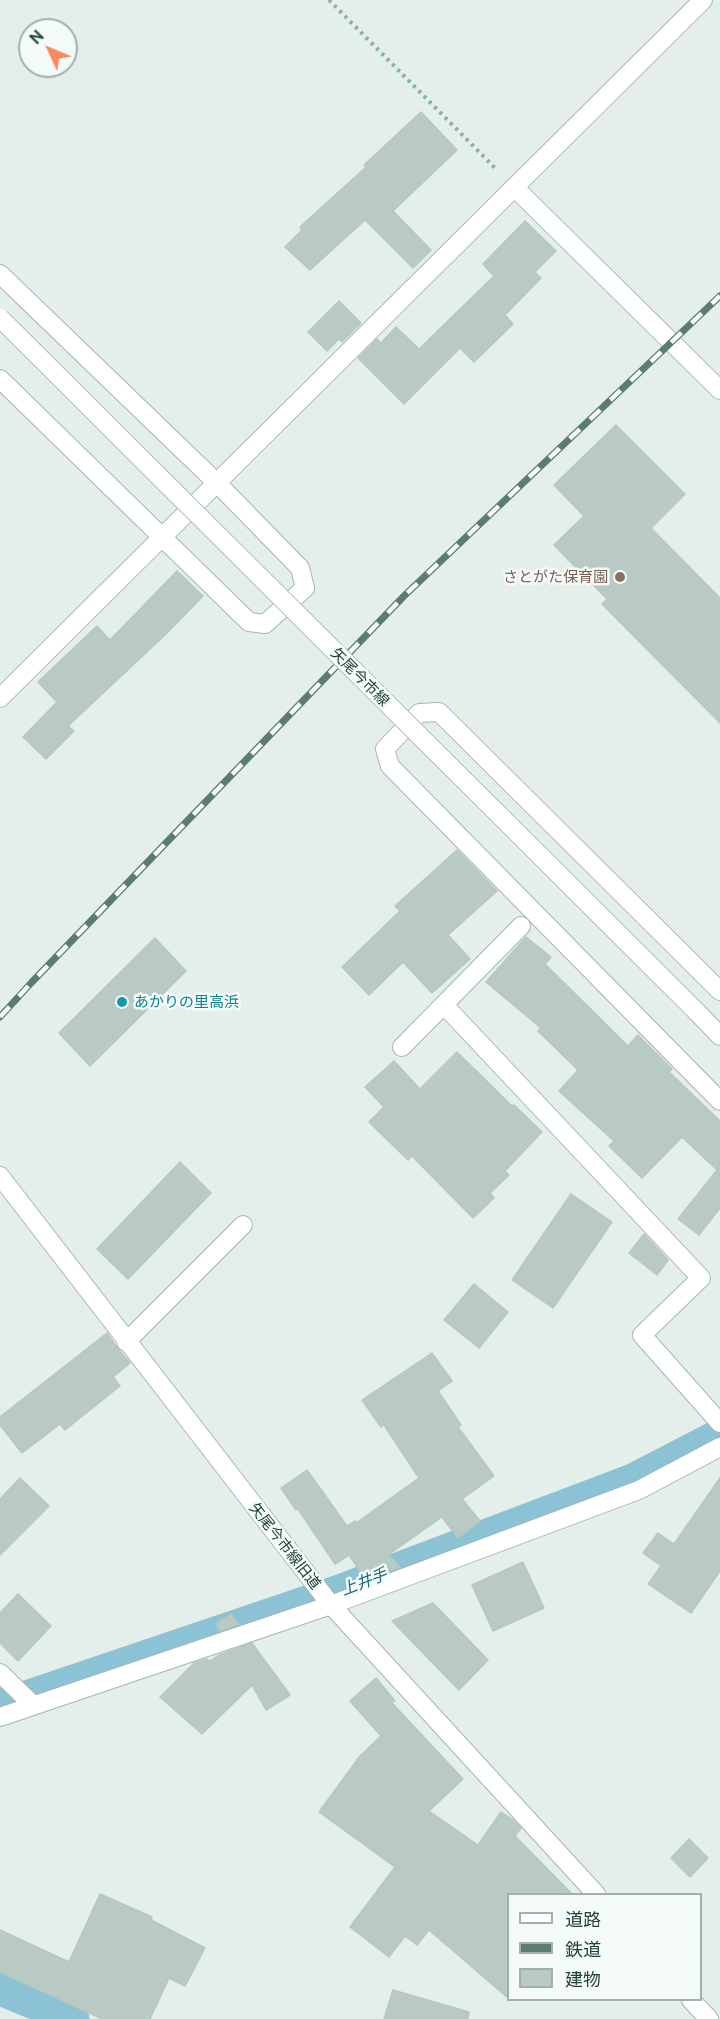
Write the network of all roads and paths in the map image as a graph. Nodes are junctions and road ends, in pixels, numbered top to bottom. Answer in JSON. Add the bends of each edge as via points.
{"nodes":[{"id":1,"x":329,"y":0,"type":"edge"},
{"id":2,"x":703,"y":0,"type":"edge"},
{"id":3,"x":514,"y":187,"type":"junction"},
{"id":4,"x":0,"y":274,"type":"edge"},
{"id":5,"x":0,"y":318,"type":"edge"},
{"id":6,"x":0,"y":379,"type":"edge"},
{"id":7,"x":720,"y":390,"type":"edge"},
{"id":8,"x":218,"y":484,"type":"junction"},
{"id":9,"x":163,"y":538,"type":"junction"},
{"id":10,"x":0,"y":698,"type":"edge"},
{"id":11,"x":521,"y":926,"type":"dead end"},
{"id":12,"x":720,"y":991,"type":"edge"},
{"id":13,"x":444,"y":1005,"type":"junction"},
{"id":14,"x":720,"y":1036,"type":"edge"},
{"id":15,"x":402,"y":1047,"type":"dead end"},
{"id":16,"x":720,"y":1101,"type":"edge"},
{"id":17,"x":0,"y":1176,"type":"edge"},
{"id":18,"x":243,"y":1225,"type":"dead end"},
{"id":19,"x":126,"y":1342,"type":"junction"},
{"id":20,"x":720,"y":1423,"type":"edge"},
{"id":21,"x":720,"y":1447,"type":"edge"},
{"id":22,"x":331,"y":1605,"type":"junction"},
{"id":23,"x":0,"y":1673,"type":"edge"},
{"id":24,"x":33,"y":1706,"type":"junction"},
{"id":25,"x":0,"y":1717,"type":"edge"},
{"id":26,"x":595,"y":1893,"type":"edge"},
{"id":27,"x":692,"y":2001,"type":"edge"},
{"id":28,"x":709,"y":2019,"type":"edge"}],
"edges":[{"from":1,"to":3,"type":"path"},
{"from":2,"to":3,"type":"street"},
{"from":3,"to":7,"type":"street"},
{"from":3,"to":8,"type":"street"},
{"from":4,"to":8,"type":"street"},
{"from":5,"to":14,"type":"street","name":"矢尾今市線","bridge":true},
{"from":6,"to":9,"type":"street"},
{"from":8,"to":9,"type":"street"},
{"from":8,"to":9,"type":"street","via":[[300,568],[305,588],[265,624],[249,622]]},
{"from":9,"to":10,"type":"street"},
{"from":11,"to":13,"type":"street"},
{"from":12,"to":16,"type":"street","via":[[439,712],[419,712],[385,749],[390,766]]},
{"from":13,"to":15,"type":"street"},
{"from":13,"to":20,"type":"street","via":[[701,1278],[642,1335]]},
{"from":17,"to":19,"type":"street","name":"矢尾今市線旧道"},
{"from":18,"to":19,"type":"street"},
{"from":19,"to":22,"type":"street","name":"矢尾今市線旧道"},
{"from":21,"to":22,"type":"street","via":[[639,1490]]},
{"from":22,"to":24,"type":"street"},
{"from":22,"to":26,"type":"street","name":"矢尾今市線旧道"},
{"from":23,"to":24,"type":"street"},
{"from":24,"to":25,"type":"street"},
{"from":27,"to":28,"type":"street"}]}
